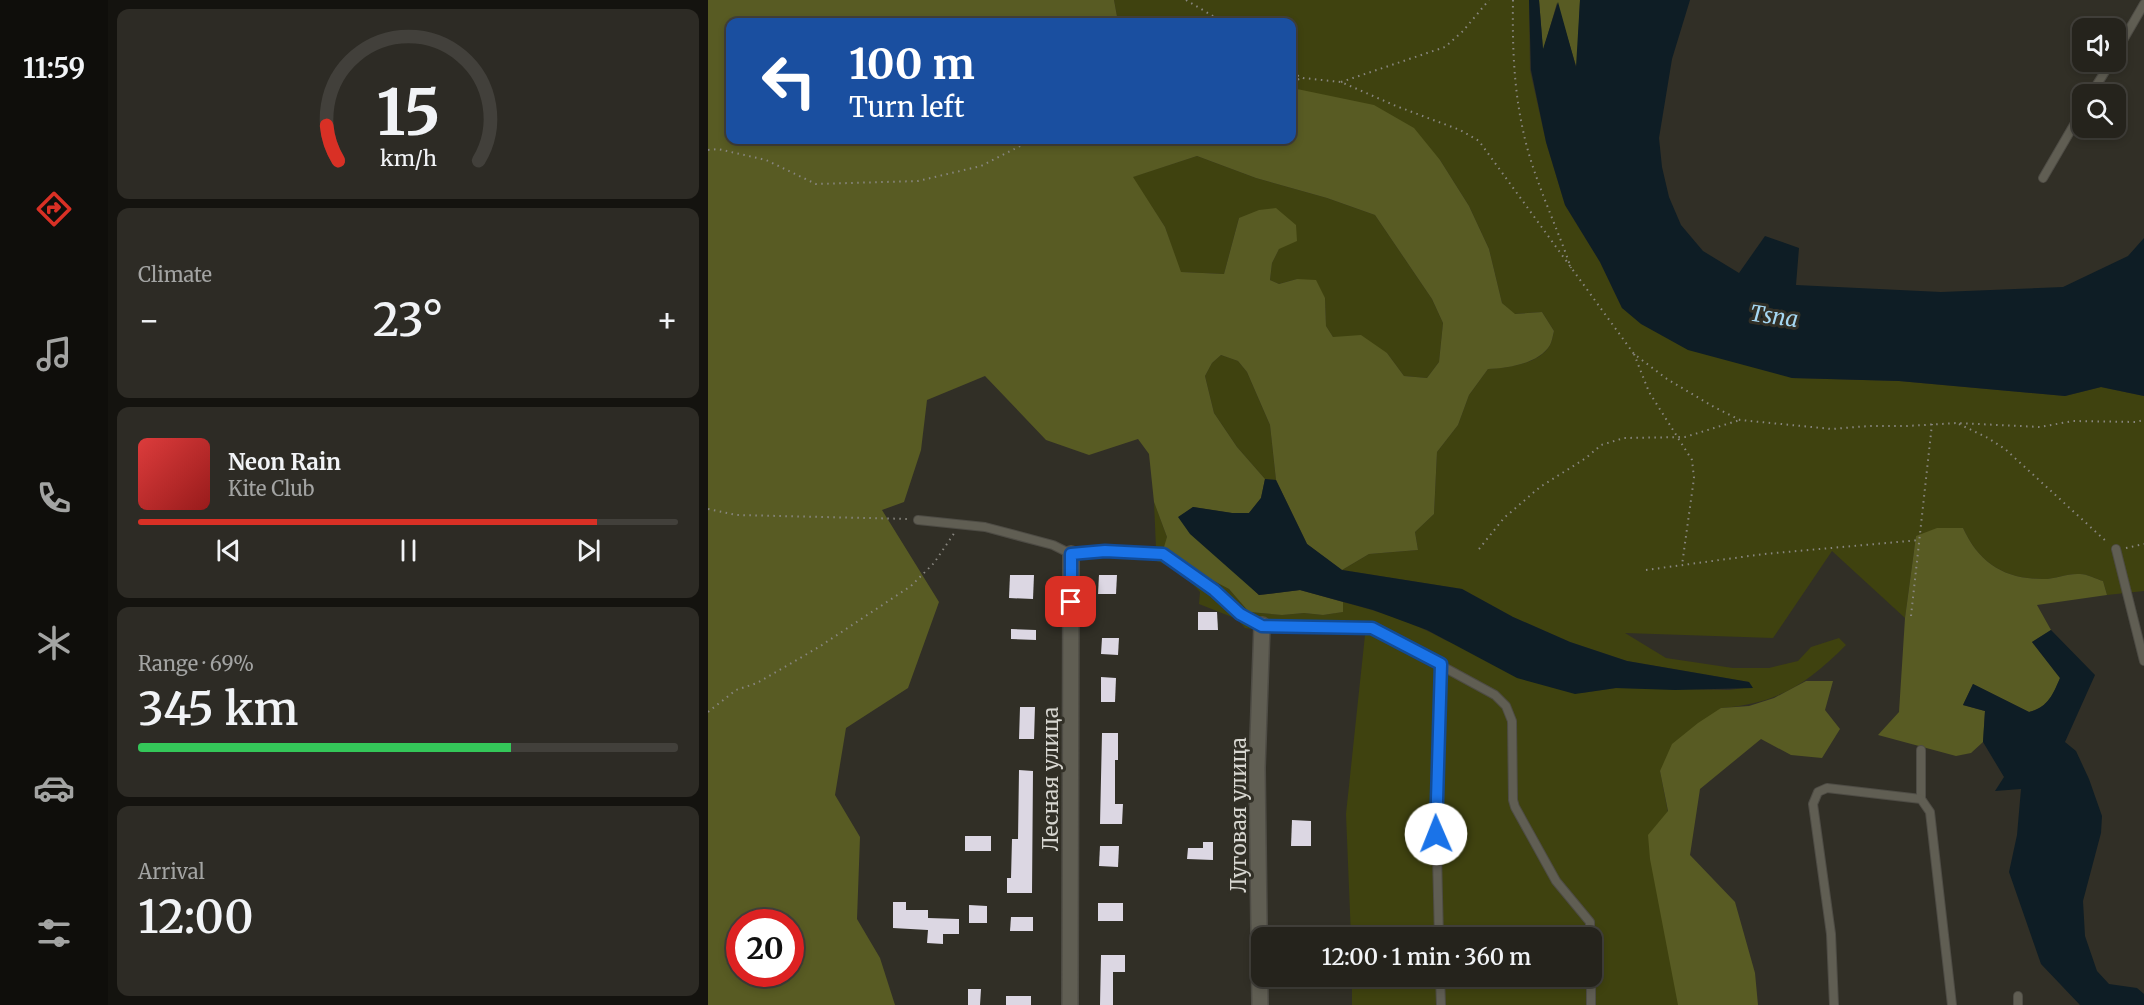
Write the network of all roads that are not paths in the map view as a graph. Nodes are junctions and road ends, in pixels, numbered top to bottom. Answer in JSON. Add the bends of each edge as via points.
{"nodes":[{"id":1,"x":2144,"y":4,"type":"edge"},
{"id":2,"x":2126,"y":35,"type":"edge"},
{"id":3,"x":2072,"y":128,"type":"edge"},
{"id":4,"x":2043,"y":178,"type":"dead end"},
{"id":5,"x":918,"y":520,"type":"road end"},
{"id":6,"x":2116,"y":549,"type":"road end"},
{"id":7,"x":1071,"y":554,"type":"junction"},
{"id":8,"x":1262,"y":626,"type":"junction"},
{"id":9,"x":2144,"y":661,"type":"edge"},
{"id":10,"x":1441,"y":664,"type":"junction"},
{"id":11,"x":1921,"y":750,"type":"dead end"},
{"id":12,"x":1921,"y":799,"type":"junction"},
{"id":13,"x":1439,"y":927,"type":"edge"},
{"id":14,"x":1590,"y":927,"type":"edge"},
{"id":15,"x":1440,"y":987,"type":"edge"},
{"id":16,"x":1591,"y":987,"type":"edge"},
{"id":17,"x":1070,"y":1005,"type":"edge"},
{"id":18,"x":1260,"y":1005,"type":"edge"},
{"id":19,"x":1441,"y":1005,"type":"edge"},
{"id":20,"x":1591,"y":1005,"type":"edge"},
{"id":21,"x":1834,"y":1005,"type":"edge"},
{"id":22,"x":1952,"y":1005,"type":"edge"}],
"edges":[{"from":1,"to":2,"type":"lane"},
{"from":3,"to":4,"type":"lane"},
{"from":5,"to":7,"type":"lane","via":[[985,527]]},
{"from":6,"to":9,"type":"lane"},
{"from":7,"to":8,"type":"lane","via":[[1163,554],[1240,614]]},
{"from":7,"to":17,"type":"street","name":"Лесная улица"},
{"from":8,"to":10,"type":"lane","via":[[1372,628]]},
{"from":8,"to":18,"type":"street","name":"Луговая улица","via":[[1257,768]]},
{"from":10,"to":13,"type":"lane","via":[[1436,813]]},
{"from":10,"to":14,"type":"lane","via":[[1496,695],[1506,706],[1512,721],[1513,800],[1546,865]]},
{"from":11,"to":12,"type":"lane"},
{"from":12,"to":21,"type":"lane","via":[[1827,788],[1814,797],[1831,934]]},
{"from":12,"to":22,"type":"lane","via":[[1930,812]]},
{"from":15,"to":19,"type":"lane"},
{"from":16,"to":20,"type":"lane"}]}
